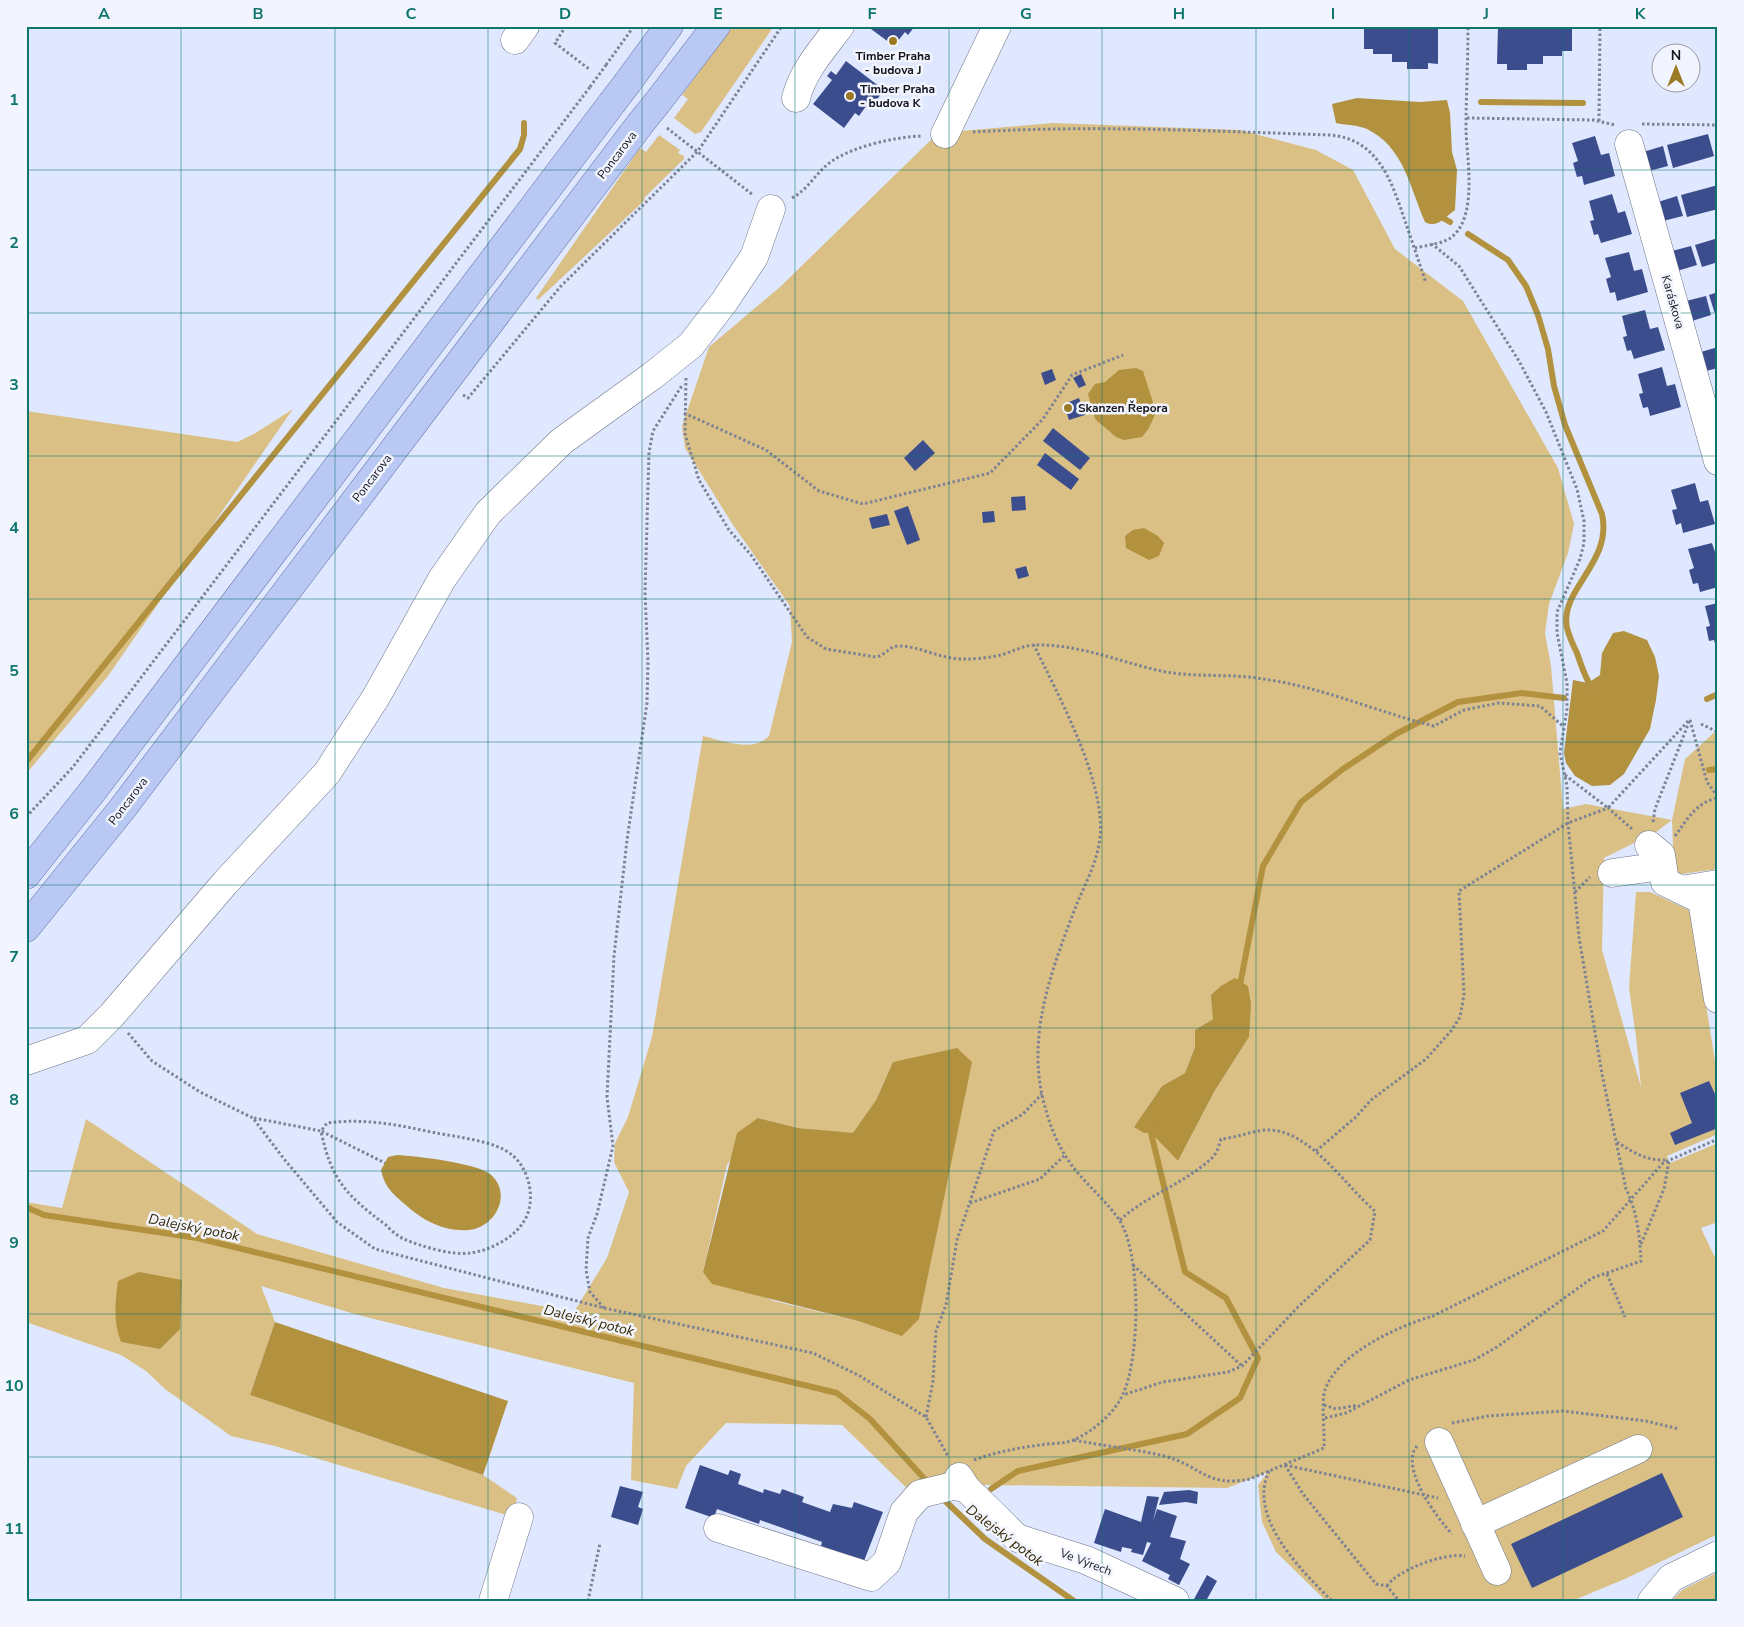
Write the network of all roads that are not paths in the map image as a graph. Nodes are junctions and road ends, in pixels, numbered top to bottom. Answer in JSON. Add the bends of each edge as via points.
{"nodes":[{"id":1,"x":669,"y":26,"type":"edge"},
{"id":2,"x":716,"y":26,"type":"edge"},
{"id":3,"x":840,"y":26,"type":"edge"},
{"id":4,"x":997,"y":26,"type":"edge"},
{"id":5,"x":796,"y":98,"type":"dead end"},
{"id":6,"x":1625,"y":129,"type":"road end"},
{"id":7,"x":945,"y":134,"type":"road end"},
{"id":8,"x":771,"y":209,"type":"road end"},
{"id":9,"x":1718,"y":461,"type":"edge"},
{"id":10,"x":1612,"y":873,"type":"dead end"},
{"id":11,"x":26,"y":875,"type":"edge"},
{"id":12,"x":1718,"y":884,"type":"edge"},
{"id":13,"x":1680,"y":890,"type":"junction"},
{"id":14,"x":26,"y":928,"type":"edge"},
{"id":15,"x":1718,"y":999,"type":"edge"},
{"id":16,"x":26,"y":1062,"type":"edge"},
{"id":17,"x":1436,"y":1436,"type":"road end"},
{"id":18,"x":1638,"y":1449,"type":"dead end"},
{"id":19,"x":519,"y":1517,"type":"dead end"},
{"id":20,"x":1464,"y":1520,"type":"junction"},
{"id":21,"x":718,"y":1528,"type":"dead end"},
{"id":22,"x":1718,"y":1555,"type":"edge"},
{"id":23,"x":1492,"y":1561,"type":"road end"},
{"id":24,"x":493,"y":1601,"type":"edge"},
{"id":25,"x":1175,"y":1601,"type":"edge"},
{"id":26,"x":1652,"y":1601,"type":"edge"}],
"edges":[{"from":1,"to":11,"type":"main road","bridge":true},
{"from":2,"to":14,"type":"main road","name":"Poncarova","via":[[654,118],[445,382],[122,809]]},
{"from":3,"to":5,"type":"street","via":[[810,65]]},
{"from":4,"to":7,"type":"street"},
{"from":6,"to":9,"type":"street","name":"Karáskova"},
{"from":8,"to":16,"type":"street","via":[[754,257],[691,345],[562,441],[488,513],[442,578],[376,696],[327,773],[87,1040]]},
{"from":10,"to":13,"type":"street","via":[[1658,855],[1665,882]]},
{"from":12,"to":13,"type":"street"},
{"from":13,"to":15,"type":"street","via":[[1702,900]]},
{"from":17,"to":20,"type":"street"},
{"from":18,"to":20,"type":"street"},
{"from":19,"to":24,"type":"street"},
{"from":20,"to":23,"type":"street"},
{"from":21,"to":25,"type":"street","name":"Ve Výrech","via":[[871,1577],[887,1562],[904,1512],[946,1487],[1017,1538],[1086,1560]]},
{"from":22,"to":26,"type":"street","via":[[1671,1578]]}]}
